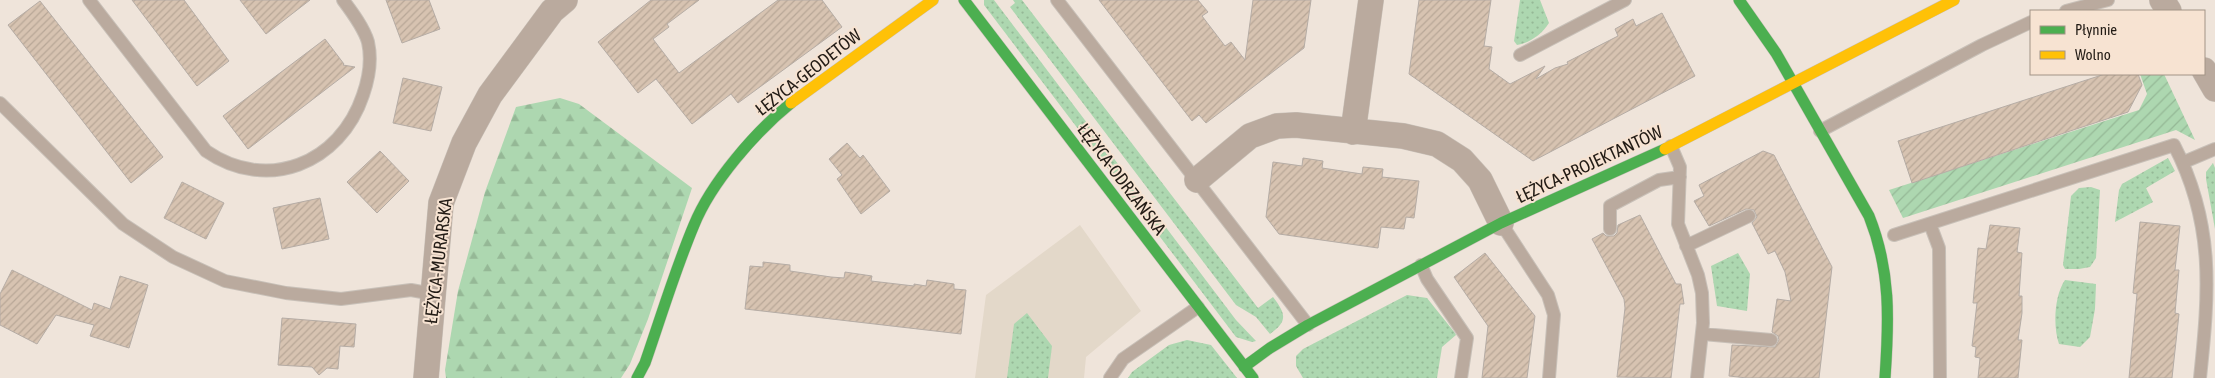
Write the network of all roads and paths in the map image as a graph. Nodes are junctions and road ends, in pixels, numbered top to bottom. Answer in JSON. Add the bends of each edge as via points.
{"nodes":[{"id":1,"x":89,"y":0,"type":"edge"},
{"id":2,"x":342,"y":0,"type":"edge"},
{"id":3,"x":565,"y":0,"type":"edge"},
{"id":4,"x":933,"y":0,"type":"edge"},
{"id":5,"x":964,"y":0,"type":"edge"},
{"id":6,"x":1057,"y":0,"type":"edge"},
{"id":7,"x":1371,"y":0,"type":"edge"},
{"id":8,"x":1625,"y":0,"type":"edge"},
{"id":9,"x":1739,"y":0,"type":"edge"},
{"id":10,"x":1954,"y":0,"type":"edge"},
{"id":11,"x":2108,"y":0,"type":"edge"},
{"id":12,"x":2070,"y":10,"type":"edge"},
{"id":13,"x":2030,"y":22,"type":"edge"},
{"id":14,"x":1520,"y":54,"type":"dead end"},
{"id":15,"x":2205,"y":72,"type":"edge"},
{"id":16,"x":1791,"y":83,"type":"junction"},
{"id":17,"x":2215,"y":89,"type":"edge"},
{"id":18,"x":0,"y":103,"type":"edge"},
{"id":19,"x":1820,"y":131,"type":"junction"},
{"id":20,"x":1353,"y":132,"type":"junction"},
{"id":21,"x":1671,"y":146,"type":"junction"},
{"id":22,"x":2215,"y":149,"type":"edge"},
{"id":23,"x":2184,"y":162,"type":"junction"},
{"id":24,"x":1680,"y":177,"type":"junction"},
{"id":25,"x":1197,"y":180,"type":"junction"},
{"id":26,"x":1749,"y":216,"type":"dead end"},
{"id":27,"x":1501,"y":223,"type":"junction"},
{"id":28,"x":1930,"y":224,"type":"junction"},
{"id":29,"x":1610,"y":229,"type":"dead end"},
{"id":30,"x":1894,"y":235,"type":"dead end"},
{"id":31,"x":1686,"y":246,"type":"junction"},
{"id":32,"x":1421,"y":265,"type":"junction"},
{"id":33,"x":433,"y":294,"type":"junction"},
{"id":34,"x":1198,"y":307,"type":"junction"},
{"id":35,"x":1308,"y":325,"type":"junction"},
{"id":36,"x":1703,"y":334,"type":"junction"},
{"id":37,"x":1772,"y":340,"type":"dead end"},
{"id":38,"x":1244,"y":367,"type":"junction"},
{"id":39,"x":426,"y":378,"type":"edge"},
{"id":40,"x":637,"y":378,"type":"edge"},
{"id":41,"x":1110,"y":378,"type":"edge"},
{"id":42,"x":1253,"y":378,"type":"edge"},
{"id":43,"x":1460,"y":378,"type":"edge"},
{"id":44,"x":1549,"y":378,"type":"edge"},
{"id":45,"x":1697,"y":378,"type":"edge"},
{"id":46,"x":1885,"y":378,"type":"edge"},
{"id":47,"x":1940,"y":378,"type":"edge"},
{"id":48,"x":2200,"y":378,"type":"edge"}],
"edges":[{"from":1,"to":2,"type":"lane","via":[[206,151],[222,163],[259,171],[298,166],[319,155],[350,124],[361,103],[368,82],[368,42]]},
{"from":3,"to":33,"type":"street","name":"ŁĘŻYCA-MURARSKA","via":[[552,11],[490,95],[464,143],[441,203]]},
{"from":4,"to":40,"type":"street","name":"ŁĘŻYCA-GEODETÓW","via":[[790,104],[760,132],[716,185],[694,224]]},
{"from":5,"to":34,"type":"street","name":"ŁĘŻYCA-ODRZAŃSKA"},
{"from":6,"to":25,"type":"lane"},
{"from":7,"to":20,"type":"street"},
{"from":8,"to":14,"type":"lane"},
{"from":9,"to":16,"type":"street","via":[[1776,53]]},
{"from":10,"to":16,"type":"street","name":"ŁĘŻYCA-PROJEKTANTÓW"},
{"from":11,"to":12,"type":"lane"},
{"from":13,"to":19,"type":"lane"},
{"from":15,"to":17,"type":"street"},
{"from":16,"to":19,"type":"street"},
{"from":16,"to":21,"type":"street","name":"ŁĘŻYCA-PROJEKTANTÓW"},
{"from":18,"to":33,"type":"lane","via":[[123,224],[173,256],[224,282],[341,299],[410,290]]},
{"from":19,"to":46,"type":"street","via":[[1878,235],[1890,307]]},
{"from":20,"to":25,"type":"street","via":[[1296,125],[1269,128],[1250,136]]},
{"from":20,"to":27,"type":"street","via":[[1403,136],[1437,144],[1462,160],[1480,180]]},
{"from":21,"to":24,"type":"lane","via":[[1680,168]]},
{"from":21,"to":27,"type":"street","name":"ŁĘŻYCA-PROJEKTANTÓW"},
{"from":22,"to":23,"type":"lane"},
{"from":23,"to":28,"type":"lane","via":[[2174,145]]},
{"from":23,"to":48,"type":"lane","via":[[2199,203],[2208,258],[2207,313]]},
{"from":24,"to":29,"type":"lane","via":[[1659,180],[1610,206]]},
{"from":24,"to":31,"type":"lane","via":[[1678,224]]},
{"from":25,"to":35,"type":"lane"},
{"from":26,"to":31,"type":"lane"},
{"from":27,"to":32,"type":"street","name":"ŁĘŻYCA-PROJEKTANTÓW"},
{"from":27,"to":44,"type":"lane","via":[[1548,295],[1554,316]]},
{"from":28,"to":30,"type":"lane"},
{"from":28,"to":47,"type":"lane","via":[[1938,248]]},
{"from":31,"to":36,"type":"lane","via":[[1702,293]]},
{"from":32,"to":35,"type":"street","name":"ŁĘŻYCA-PROJEKTANTÓW"},
{"from":32,"to":43,"type":"lane","via":[[1467,338]]},
{"from":33,"to":39,"type":"street","name":"ŁĘŻYCA-MURARSKA"},
{"from":34,"to":38,"type":"street","name":"ŁĘŻYCA-ODRZAŃSKA"},
{"from":34,"to":41,"type":"lane","via":[[1123,359]]},
{"from":35,"to":38,"type":"street","name":"ŁĘŻYCA-PROJEKTANTÓW"},
{"from":36,"to":37,"type":"lane"},
{"from":36,"to":45,"type":"lane"},
{"from":38,"to":42,"type":"street","name":"ŁĘŻYCA-ODRZAŃSKA"}]}
